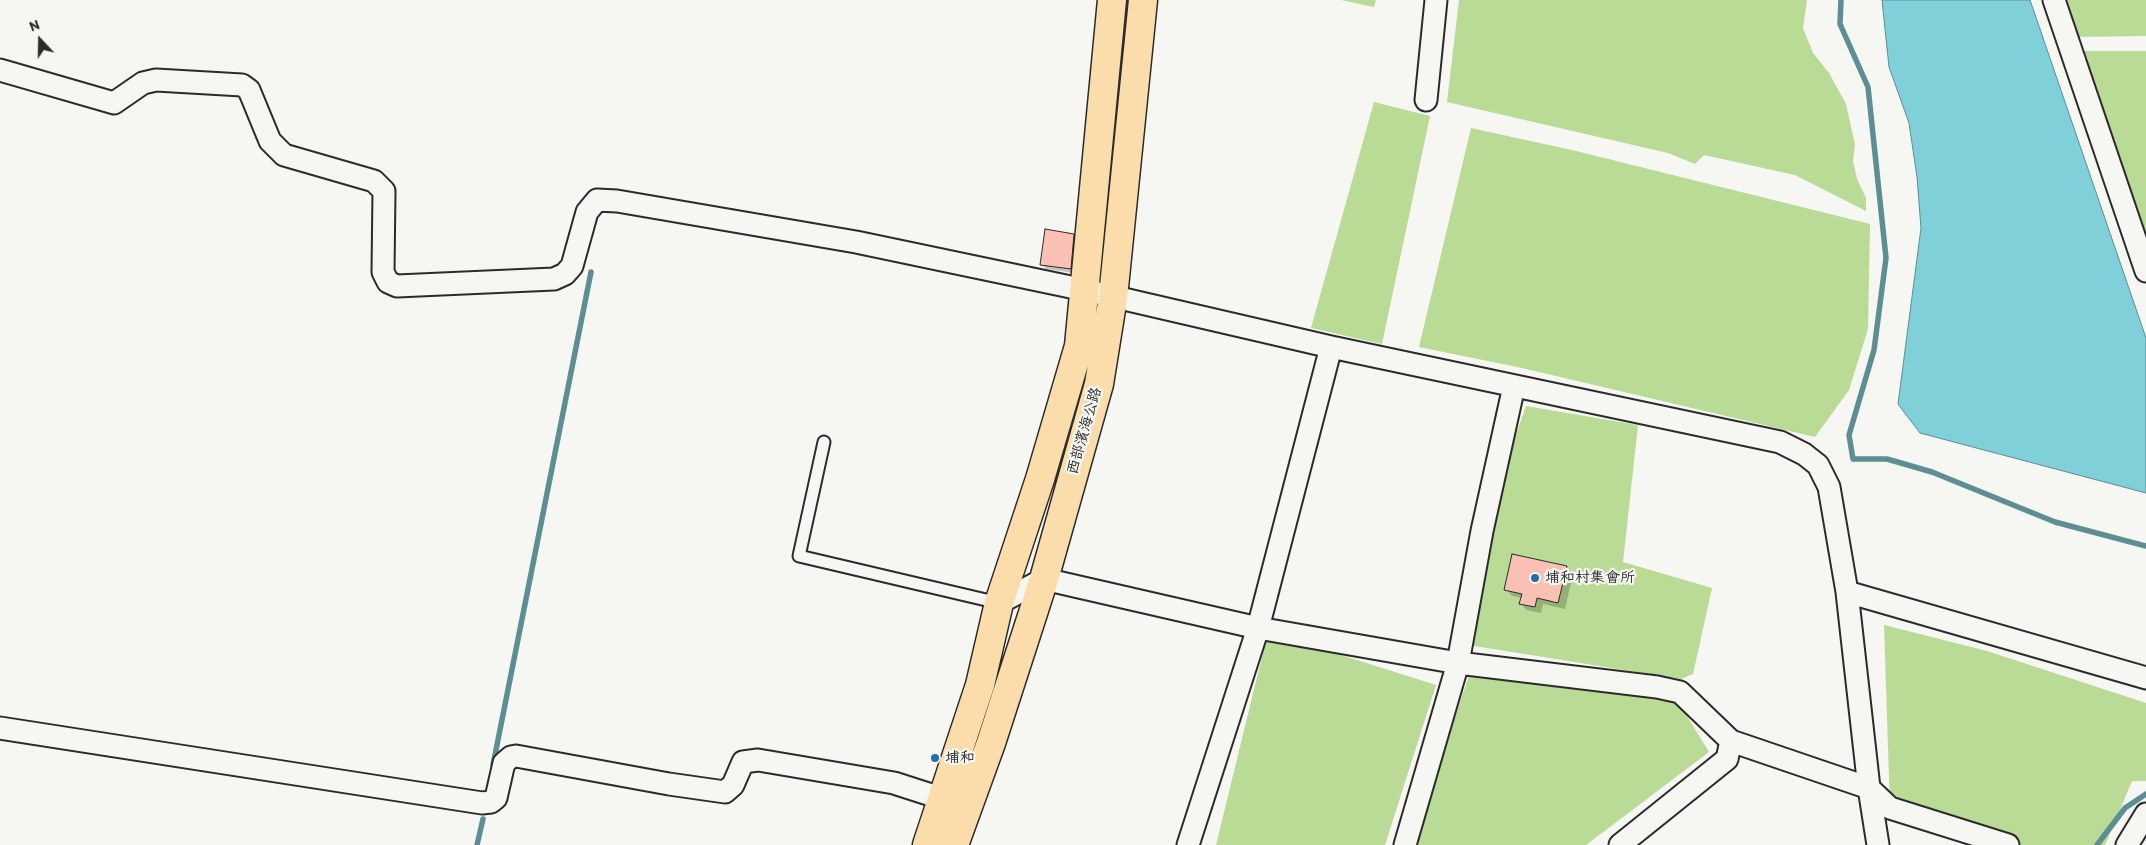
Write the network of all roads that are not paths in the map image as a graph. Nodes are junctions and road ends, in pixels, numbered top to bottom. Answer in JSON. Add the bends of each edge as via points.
{"nodes":[{"id":1,"x":1112,"y":0,"type":"edge"},
{"id":2,"x":1143,"y":0,"type":"edge"},
{"id":3,"x":1436,"y":0,"type":"edge"},
{"id":4,"x":2054,"y":0,"type":"edge"},
{"id":5,"x":0,"y":70,"type":"edge"},
{"id":6,"x":1426,"y":100,"type":"dead end"},
{"id":7,"x":2146,"y":271,"type":"edge"},
{"id":8,"x":1085,"y":290,"type":"junction"},
{"id":9,"x":1114,"y":297,"type":"junction"},
{"id":10,"x":1332,"y":347,"type":"junction"},
{"id":11,"x":1514,"y":386,"type":"junction"},
{"id":12,"x":824,"y":442,"type":"dead end"},
{"id":13,"x":1044,"y":579,"type":"junction"},
{"id":14,"x":1847,"y":592,"type":"junction"},
{"id":15,"x":999,"y":603,"type":"junction"},
{"id":16,"x":1258,"y":628,"type":"junction"},
{"id":17,"x":1458,"y":663,"type":"junction"},
{"id":18,"x":2146,"y":678,"type":"edge"},
{"id":19,"x":0,"y":728,"type":"edge"},
{"id":20,"x":1731,"y":741,"type":"junction"},
{"id":21,"x":1869,"y":788,"type":"junction"},
{"id":22,"x":955,"y":803,"type":"junction"},
{"id":23,"x":2146,"y":814,"type":"edge"},
{"id":24,"x":927,"y":845,"type":"edge"},
{"id":25,"x":954,"y":845,"type":"edge"},
{"id":26,"x":1188,"y":845,"type":"edge"},
{"id":27,"x":1405,"y":845,"type":"edge"},
{"id":28,"x":1620,"y":845,"type":"edge"},
{"id":29,"x":1878,"y":845,"type":"edge"},
{"id":30,"x":2008,"y":845,"type":"edge"},
{"id":31,"x":2126,"y":845,"type":"edge"}],
"edges":[{"from":1,"to":8,"type":"main road","name":"西部濱海公路"},
{"from":2,"to":9,"type":"main road","name":"西部濱海公路"},
{"from":3,"to":6,"type":"street"},
{"from":4,"to":7,"type":"street"},
{"from":5,"to":8,"type":"street","via":[[114,103],[143,83],[156,80],[242,85],[249,90],[270,141],[284,155],[374,181],[384,192],[382,272],[388,282],[398,286],[554,279],[572,266],[587,212],[597,200],[856,242]]},
{"from":8,"to":9,"type":"street"},
{"from":8,"to":15,"type":"main road","name":"西部濱海公路","via":[[1079,346]]},
{"from":9,"to":10,"type":"street"},
{"from":9,"to":13,"type":"main road","name":"西部濱海公路","via":[[1099,384]]},
{"from":10,"to":11,"type":"street"},
{"from":10,"to":16,"type":"street"},
{"from":11,"to":14,"type":"street","via":[[1780,442],[1804,454],[1818,465],[1829,487]]},
{"from":11,"to":17,"type":"street","via":[[1482,531]]},
{"from":12,"to":15,"type":"lane","via":[[799,556]]},
{"from":13,"to":15,"type":"street"},
{"from":13,"to":16,"type":"street"},
{"from":13,"to":22,"type":"main road","name":"西部濱海公路","via":[[992,743]]},
{"from":14,"to":18,"type":"street"},
{"from":14,"to":21,"type":"street"},
{"from":15,"to":22,"type":"main road","name":"西部濱海公路"},
{"from":16,"to":17,"type":"street"},
{"from":16,"to":26,"type":"street"},
{"from":17,"to":20,"type":"street","via":[[1680,692]]},
{"from":17,"to":27,"type":"street"},
{"from":19,"to":22,"type":"street","via":[[482,803],[496,798],[504,763],[516,756],[725,792],[733,785],[743,762],[758,760],[894,783]]},
{"from":20,"to":21,"type":"street"},
{"from":20,"to":28,"type":"street","via":[[1727,758]]},
{"from":21,"to":29,"type":"street"},
{"from":21,"to":30,"type":"street","via":[[1890,808]]},
{"from":22,"to":24,"type":"main road","name":"西部濱海公路"},
{"from":22,"to":25,"type":"main road","name":"西部濱海公路"},
{"from":23,"to":31,"type":"street"}]}
